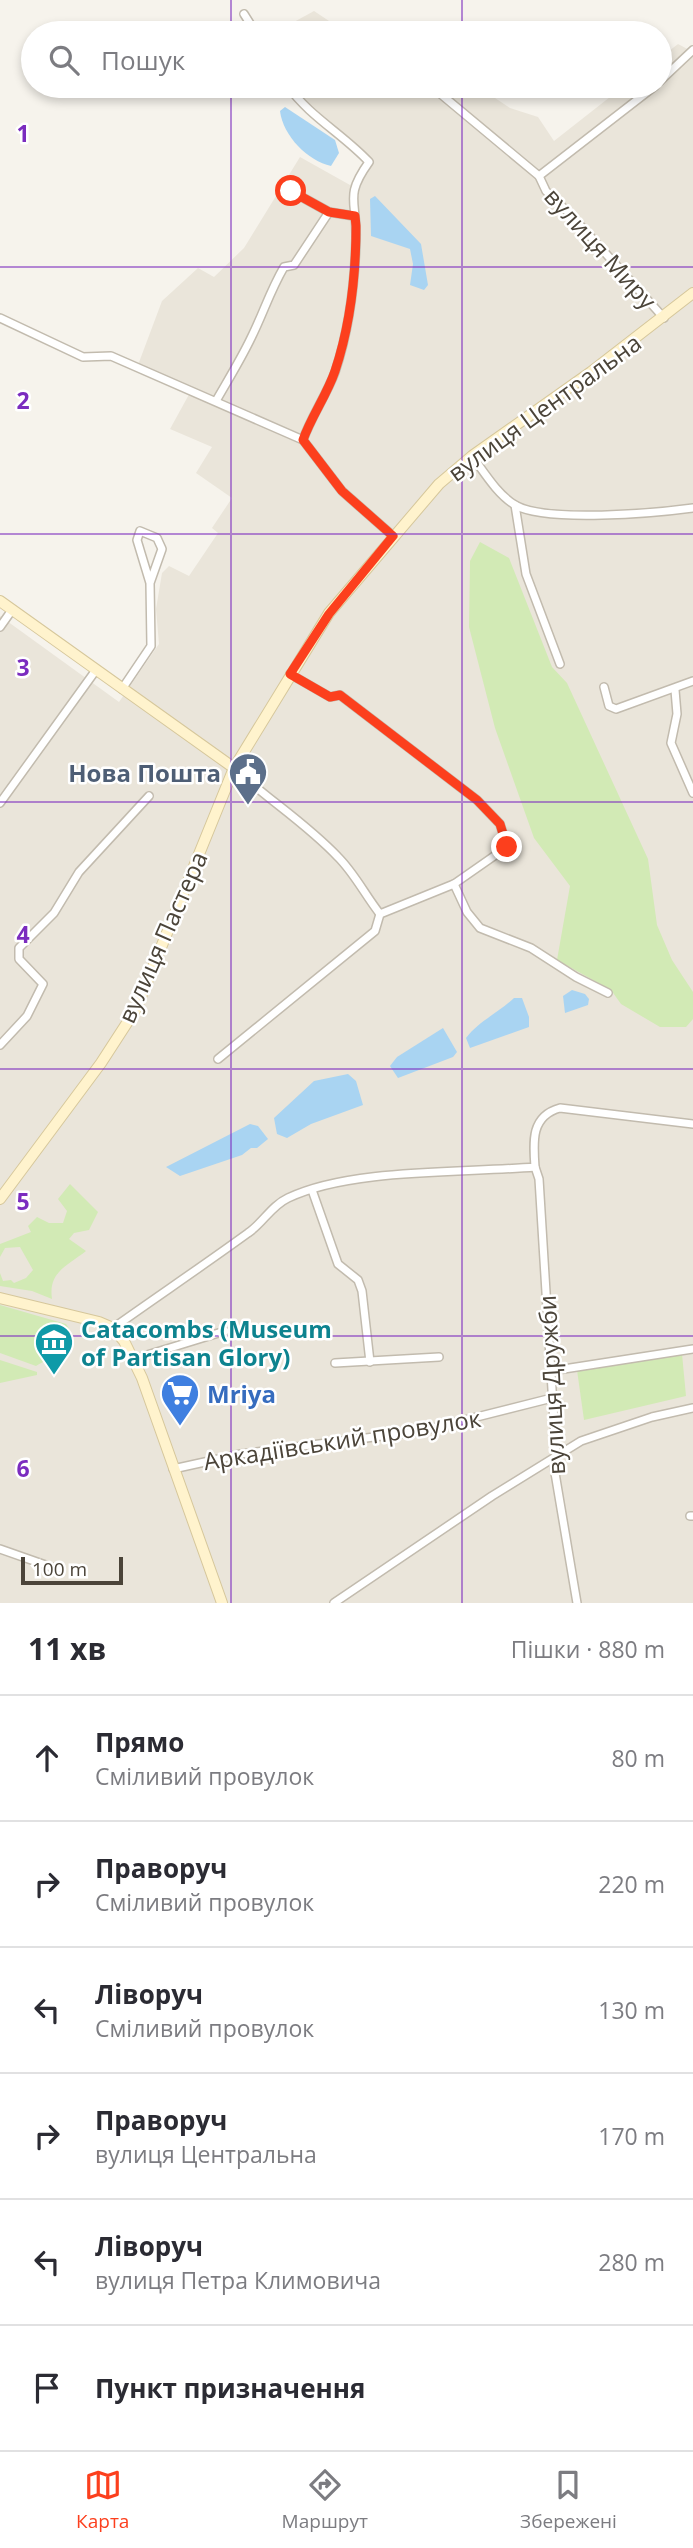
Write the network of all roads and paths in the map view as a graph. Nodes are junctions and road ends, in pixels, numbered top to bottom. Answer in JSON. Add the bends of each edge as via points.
{"nodes":[{"id":1,"x":244,"y":13,"type":"dead end"},
{"id":2,"x":249,"y":21,"type":"edge"},
{"id":3,"x":693,"y":50,"type":"edge"},
{"id":4,"x":672,"y":70,"type":"edge"},
{"id":5,"x":299,"y":98,"type":"edge"},
{"id":6,"x":445,"y":98,"type":"edge"},
{"id":7,"x":640,"y":98,"type":"edge"},
{"id":8,"x":539,"y":176,"type":"junction"},
{"id":9,"x":291,"y":191,"type":"dead end"},
{"id":10,"x":329,"y":212,"type":"junction"},
{"id":11,"x":355,"y":216,"type":"junction"},
{"id":12,"x":693,"y":293,"type":"edge"},
{"id":13,"x":0,"y":318,"type":"edge"},
{"id":14,"x":664,"y":318,"type":"junction"},
{"id":15,"x":216,"y":401,"type":"junction"},
{"id":16,"x":303,"y":440,"type":"junction"},
{"id":17,"x":472,"y":456,"type":"junction"},
{"id":18,"x":515,"y":505,"type":"junction"},
{"id":19,"x":693,"y":508,"type":"edge"},
{"id":20,"x":393,"y":536,"type":"junction"},
{"id":21,"x":150,"y":583,"type":"junction"},
{"id":22,"x":0,"y":601,"type":"edge"},
{"id":23,"x":12,"y":610,"type":"junction"},
{"id":24,"x":0,"y":626,"type":"edge"},
{"id":25,"x":560,"y":664,"type":"dead end"},
{"id":26,"x":96,"y":670,"type":"junction"},
{"id":27,"x":290,"y":674,"type":"junction"},
{"id":28,"x":693,"y":681,"type":"edge"},
{"id":29,"x":604,"y":687,"type":"dead end"},
{"id":30,"x":122,"y":689,"type":"junction"},
{"id":31,"x":675,"y":690,"type":"junction"},
{"id":32,"x":234,"y":768,"type":"junction"},
{"id":33,"x":693,"y":793,"type":"edge"},
{"id":34,"x":149,"y":796,"type":"dead end"},
{"id":35,"x":0,"y":803,"type":"edge"},
{"id":36,"x":454,"y":884,"type":"junction"},
{"id":37,"x":380,"y":914,"type":"junction"},
{"id":38,"x":608,"y":993,"type":"dead end"},
{"id":39,"x":0,"y":1045,"type":"edge"},
{"id":40,"x":218,"y":1059,"type":"dead end"},
{"id":41,"x":693,"y":1124,"type":"edge"},
{"id":42,"x":535,"y":1167,"type":"junction"},
{"id":43,"x":312,"y":1190,"type":"junction"},
{"id":44,"x":0,"y":1199,"type":"edge"},
{"id":45,"x":0,"y":1298,"type":"edge"},
{"id":46,"x":113,"y":1328,"type":"junction"},
{"id":47,"x":225,"y":1331,"type":"dead end"},
{"id":48,"x":693,"y":1349,"type":"edge"},
{"id":49,"x":439,"y":1357,"type":"dead end"},
{"id":50,"x":134,"y":1359,"type":"junction"},
{"id":51,"x":370,"y":1362,"type":"junction"},
{"id":52,"x":335,"y":1363,"type":"dead end"},
{"id":53,"x":551,"y":1371,"type":"junction"},
{"id":54,"x":552,"y":1398,"type":"junction"},
{"id":55,"x":693,"y":1408,"type":"edge"},
{"id":56,"x":556,"y":1454,"type":"junction"},
{"id":57,"x":173,"y":1469,"type":"junction"},
{"id":58,"x":0,"y":1549,"type":"edge"},
{"id":59,"x":57,"y":1569,"type":"dead end"},
{"id":60,"x":222,"y":1603,"type":"edge"},
{"id":61,"x":334,"y":1603,"type":"edge"},
{"id":62,"x":577,"y":1603,"type":"edge"}],
"edges":[{"from":1,"to":2,"type":"street"},
{"from":3,"to":4,"type":"street"},
{"from":5,"to":11,"type":"street","via":[[369,162],[355,182]]},
{"from":6,"to":8,"type":"street","name":"вулиця Миру"},
{"from":7,"to":8,"type":"street","name":"вулиця Миру"},
{"from":8,"to":14,"type":"street","name":"вулиця Миру","via":[[546,191]]},
{"from":9,"to":10,"type":"street"},
{"from":10,"to":11,"type":"street"},
{"from":10,"to":15,"type":"street","via":[[294,265],[284,267]]},
{"from":11,"to":16,"type":"street","via":[[350,301],[341,347]]},
{"from":12,"to":14,"type":"street","name":"вулиця Центральна"},
{"from":13,"to":15,"type":"street","via":[[83,357],[111,356]]},
{"from":14,"to":17,"type":"street","name":"вулиця Центральна"},
{"from":15,"to":16,"type":"street"},
{"from":16,"to":20,"type":"street","via":[[342,491]]},
{"from":17,"to":18,"type":"street"},
{"from":17,"to":20,"type":"street","name":"вулиця Центральна","via":[[439,484]]},
{"from":18,"to":19,"type":"street","via":[[603,516]]},
{"from":18,"to":25,"type":"street","via":[[526,574]]},
{"from":20,"to":27,"type":"street","name":"вулиця Центральна","via":[[329,614]]},
{"from":21,"to":21,"type":"street","via":[[162,549],[158,538],[145,531],[136,540]]},
{"from":21,"to":30,"type":"street","via":[[151,646]]},
{"from":22,"to":23,"type":"street"},
{"from":23,"to":24,"type":"street"},
{"from":23,"to":26,"type":"street"},
{"from":26,"to":30,"type":"street"},
{"from":26,"to":35,"type":"street"},
{"from":27,"to":32,"type":"street","name":"вулиця Центральна"},
{"from":27,"to":36,"type":"street","via":[[330,697],[340,695],[477,800],[500,824],[507,842],[505,851]]},
{"from":28,"to":31,"type":"street"},
{"from":29,"to":31,"type":"street","via":[[609,706],[616,709]]},
{"from":30,"to":32,"type":"street"},
{"from":31,"to":33,"type":"street","via":[[677,715],[671,743]]},
{"from":32,"to":37,"type":"street","via":[[338,857]]},
{"from":32,"to":44,"type":"street","name":"вулиця Пастера","via":[[136,1009]]},
{"from":34,"to":39,"type":"street","via":[[79,872],[54,913],[19,948],[19,959],[43,984],[27,1016]]},
{"from":36,"to":37,"type":"street"},
{"from":36,"to":38,"type":"street","via":[[480,928],[531,948]]},
{"from":37,"to":40,"type":"street","via":[[375,931]]},
{"from":41,"to":42,"type":"street","name":"вулиця Дружби","via":[[560,1108],[547,1113],[537,1126]]},
{"from":42,"to":43,"type":"street","via":[[392,1176]]},
{"from":42,"to":53,"type":"street","name":"вулиця Дружби"},
{"from":43,"to":46,"type":"street","via":[[279,1203],[250,1232]]},
{"from":43,"to":51,"type":"street","via":[[338,1264],[358,1280],[362,1291]]},
{"from":45,"to":46,"type":"street"},
{"from":46,"to":50,"type":"street"},
{"from":47,"to":50,"type":"street"},
{"from":48,"to":53,"type":"street"},
{"from":49,"to":51,"type":"street"},
{"from":50,"to":57,"type":"street"},
{"from":51,"to":52,"type":"street"},
{"from":53,"to":54,"type":"street","name":"вулиця Дружби"},
{"from":54,"to":56,"type":"street","name":"вулиця Дружби"},
{"from":54,"to":57,"type":"street","name":"Аркадіївський провулок","via":[[421,1431],[241,1454]]},
{"from":55,"to":56,"type":"street","via":[[652,1417]]},
{"from":56,"to":61,"type":"street"},
{"from":56,"to":62,"type":"street","name":"вулиця Дружби","via":[[554,1468]]},
{"from":57,"to":60,"type":"street"},
{"from":58,"to":59,"type":"street"}]}
